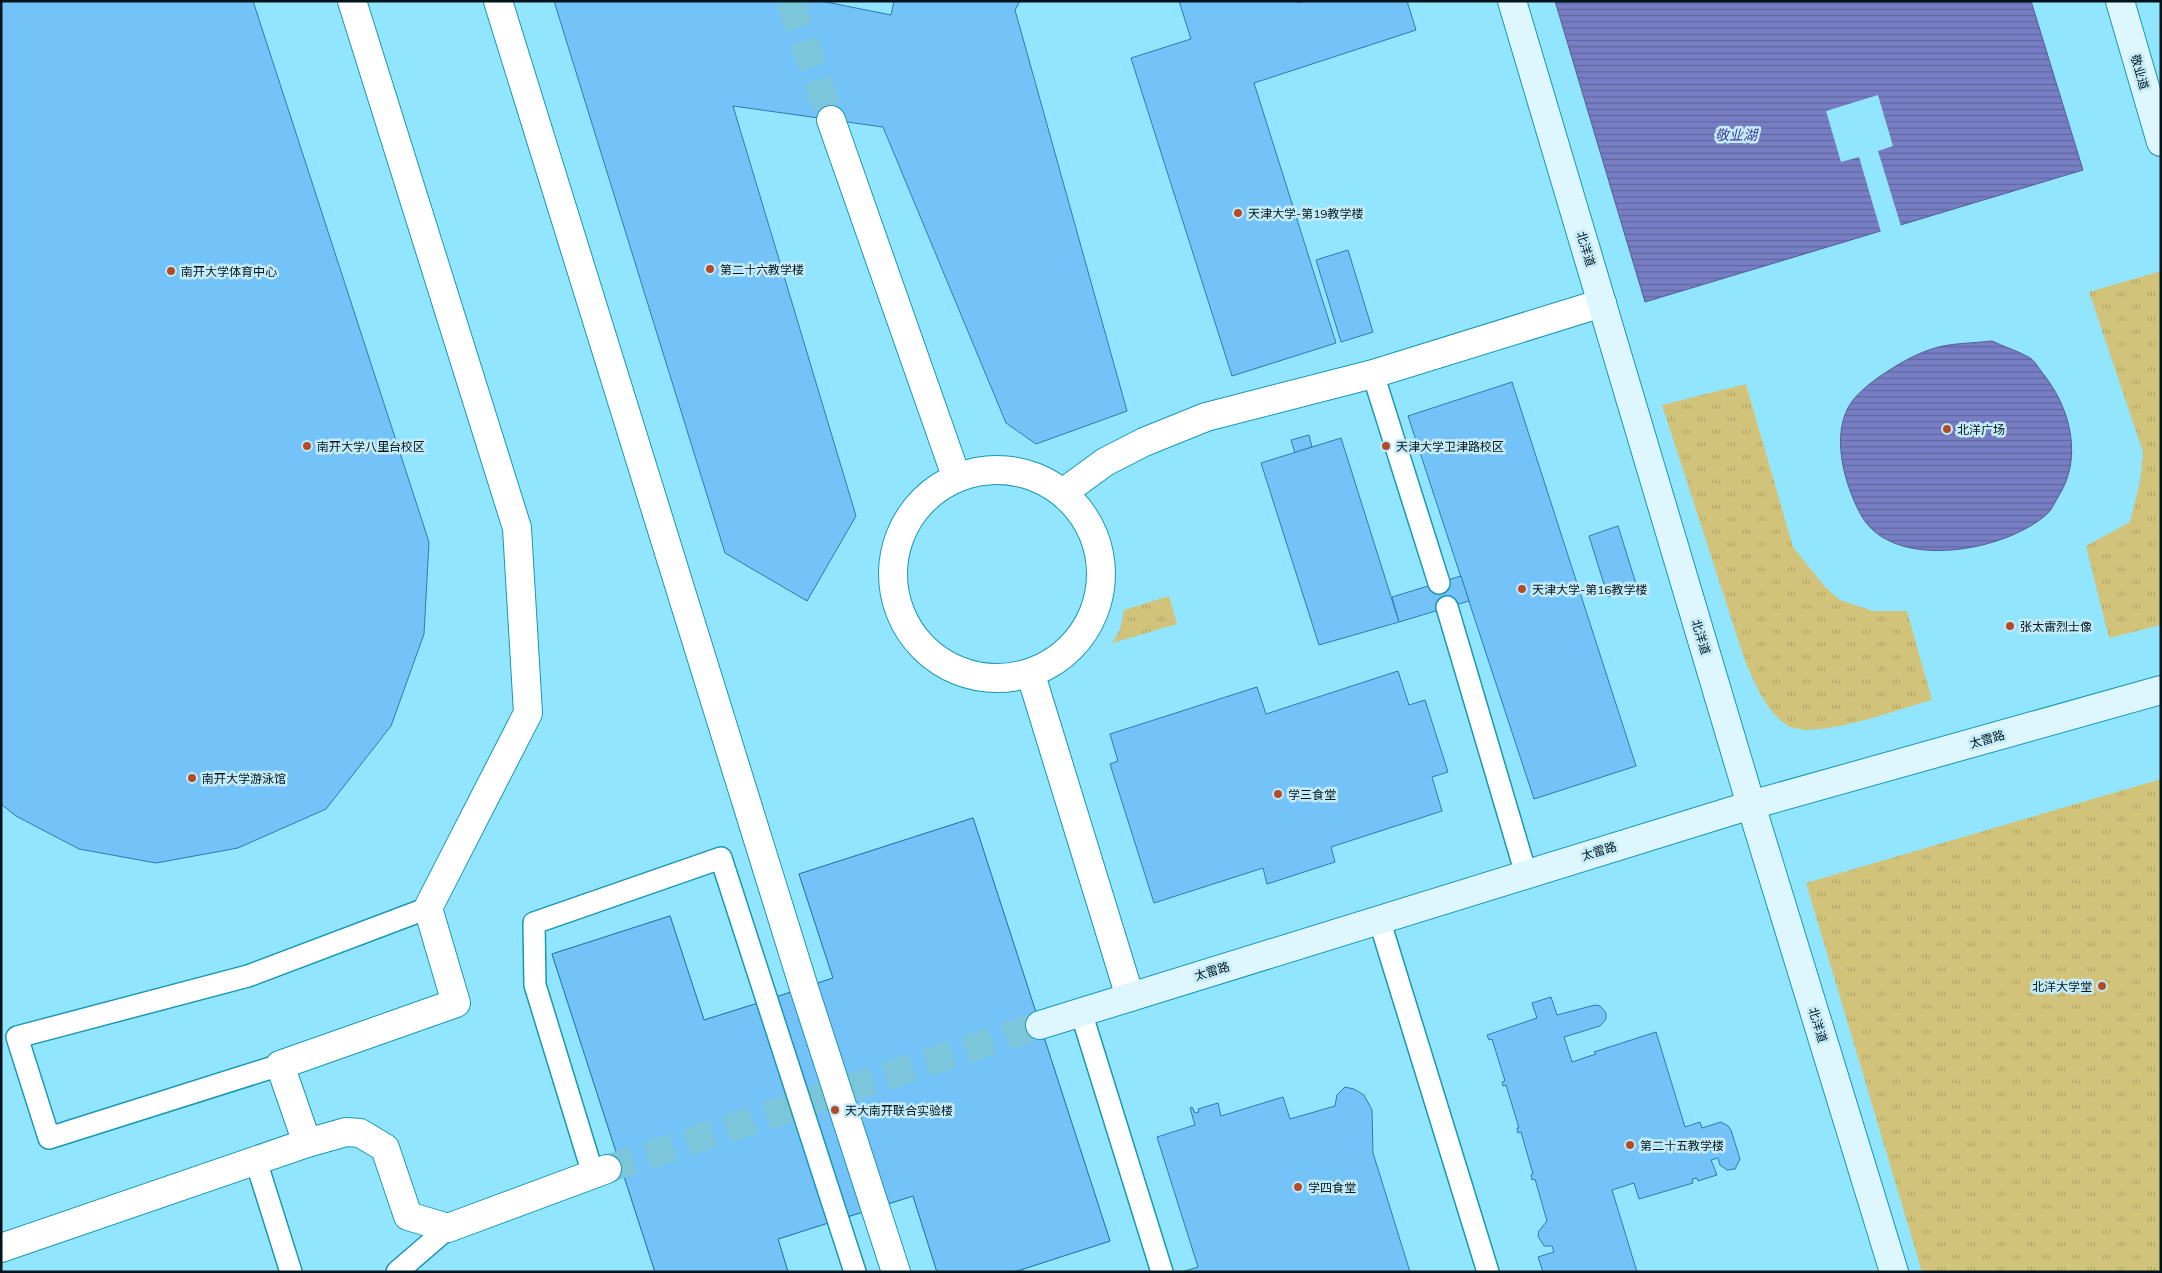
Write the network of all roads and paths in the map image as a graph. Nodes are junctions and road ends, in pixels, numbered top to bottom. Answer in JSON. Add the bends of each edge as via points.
{"nodes":[{"id":1,"x":352,"y":1,"type":"edge"},
{"id":2,"x":498,"y":1,"type":"edge"},
{"id":3,"x":1512,"y":1,"type":"edge"},
{"id":4,"x":2120,"y":1,"type":"edge"},
{"id":5,"x":831,"y":120,"type":"tunnel mouth"},
{"id":6,"x":2161,"y":142,"type":"edge"},
{"id":7,"x":1602,"y":302,"type":"junction"},
{"id":8,"x":1374,"y":374,"type":"junction"},
{"id":9,"x":956,"y":476,"type":"junction"},
{"id":10,"x":1064,"y":492,"type":"junction"},
{"id":11,"x":1439,"y":583,"type":"dead end"},
{"id":12,"x":1447,"y":608,"type":"dead end"},
{"id":13,"x":1031,"y":675,"type":"junction"},
{"id":14,"x":2161,"y":690,"type":"edge"},
{"id":15,"x":1751,"y":805,"type":"junction"},
{"id":16,"x":1526,"y":874,"type":"junction"},
{"id":17,"x":428,"y":908,"type":"junction"},
{"id":18,"x":1379,"y":919,"type":"junction"},
{"id":19,"x":1130,"y":997,"type":"junction"},
{"id":20,"x":1081,"y":1012,"type":"junction"},
{"id":21,"x":1040,"y":1024,"type":"tunnel mouth"},
{"id":22,"x":280,"y":1065,"type":"junction"},
{"id":23,"x":307,"y":1143,"type":"junction"},
{"id":24,"x":256,"y":1161,"type":"junction"},
{"id":25,"x":600,"y":1172,"type":"joint"},
{"id":26,"x":448,"y":1228,"type":"junction"},
{"id":27,"x":1,"y":1248,"type":"edge"},
{"id":28,"x":291,"y":1272,"type":"edge"},
{"id":29,"x":397,"y":1272,"type":"edge"},
{"id":30,"x":855,"y":1272,"type":"edge"},
{"id":31,"x":896,"y":1272,"type":"edge"},
{"id":32,"x":1162,"y":1272,"type":"edge"},
{"id":33,"x":1488,"y":1272,"type":"edge"},
{"id":34,"x":1894,"y":1272,"type":"edge"}],
"edges":[{"from":1,"to":17,"type":"street","via":[[516,528],[528,713]]},
{"from":2,"to":31,"type":"street","via":[[804,988]]},
{"from":3,"to":7,"type":"street","name":"北洋道"},
{"from":4,"to":6,"type":"street","name":"敬业道"},
{"from":5,"to":9,"type":"street"},
{"from":7,"to":8,"type":"street"},
{"from":7,"to":15,"type":"street","name":"北洋道"},
{"from":8,"to":10,"type":"street","via":[[1206,417],[1105,462]]},
{"from":8,"to":11,"type":"lane"},
{"from":9,"to":10,"type":"street","via":[[993,468],[1030,474]]},
{"from":9,"to":13,"type":"street","via":[[929,494],[908,518],[895,549],[892,582],[900,614],[917,641],[942,663],[972,676],[1005,678]]},
{"from":10,"to":13,"type":"street","via":[[1084,515],[1097,543],[1102,574],[1097,604],[1084,632],[1063,655]]},
{"from":12,"to":16,"type":"lane"},
{"from":13,"to":19,"type":"street"},
{"from":14,"to":15,"type":"street","name":"太雷路"},
{"from":15,"to":16,"type":"street","name":"太雷路"},
{"from":15,"to":34,"type":"street","name":"北洋道"},
{"from":16,"to":18,"type":"street","name":"太雷路"},
{"from":17,"to":22,"type":"street","via":[[456,1003]]},
{"from":17,"to":22,"type":"lane","via":[[248,976],[17,1037],[49,1138]]},
{"from":18,"to":19,"type":"street","name":"太雷路"},
{"from":18,"to":33,"type":"lane"},
{"from":19,"to":20,"type":"street","name":"太雷路"},
{"from":20,"to":21,"type":"street","name":"太雷路"},
{"from":20,"to":32,"type":"lane"},
{"from":22,"to":23,"type":"street"},
{"from":23,"to":24,"type":"street"},
{"from":23,"to":26,"type":"street","via":[[346,1132],[360,1133],[385,1148],[408,1216]]},
{"from":24,"to":27,"type":"street"},
{"from":24,"to":28,"type":"lane"},
{"from":25,"to":26,"type":"street"},
{"from":25,"to":30,"type":"lane","via":[[535,985],[534,923],[721,858]]},
{"from":26,"to":29,"type":"lane"}]}
